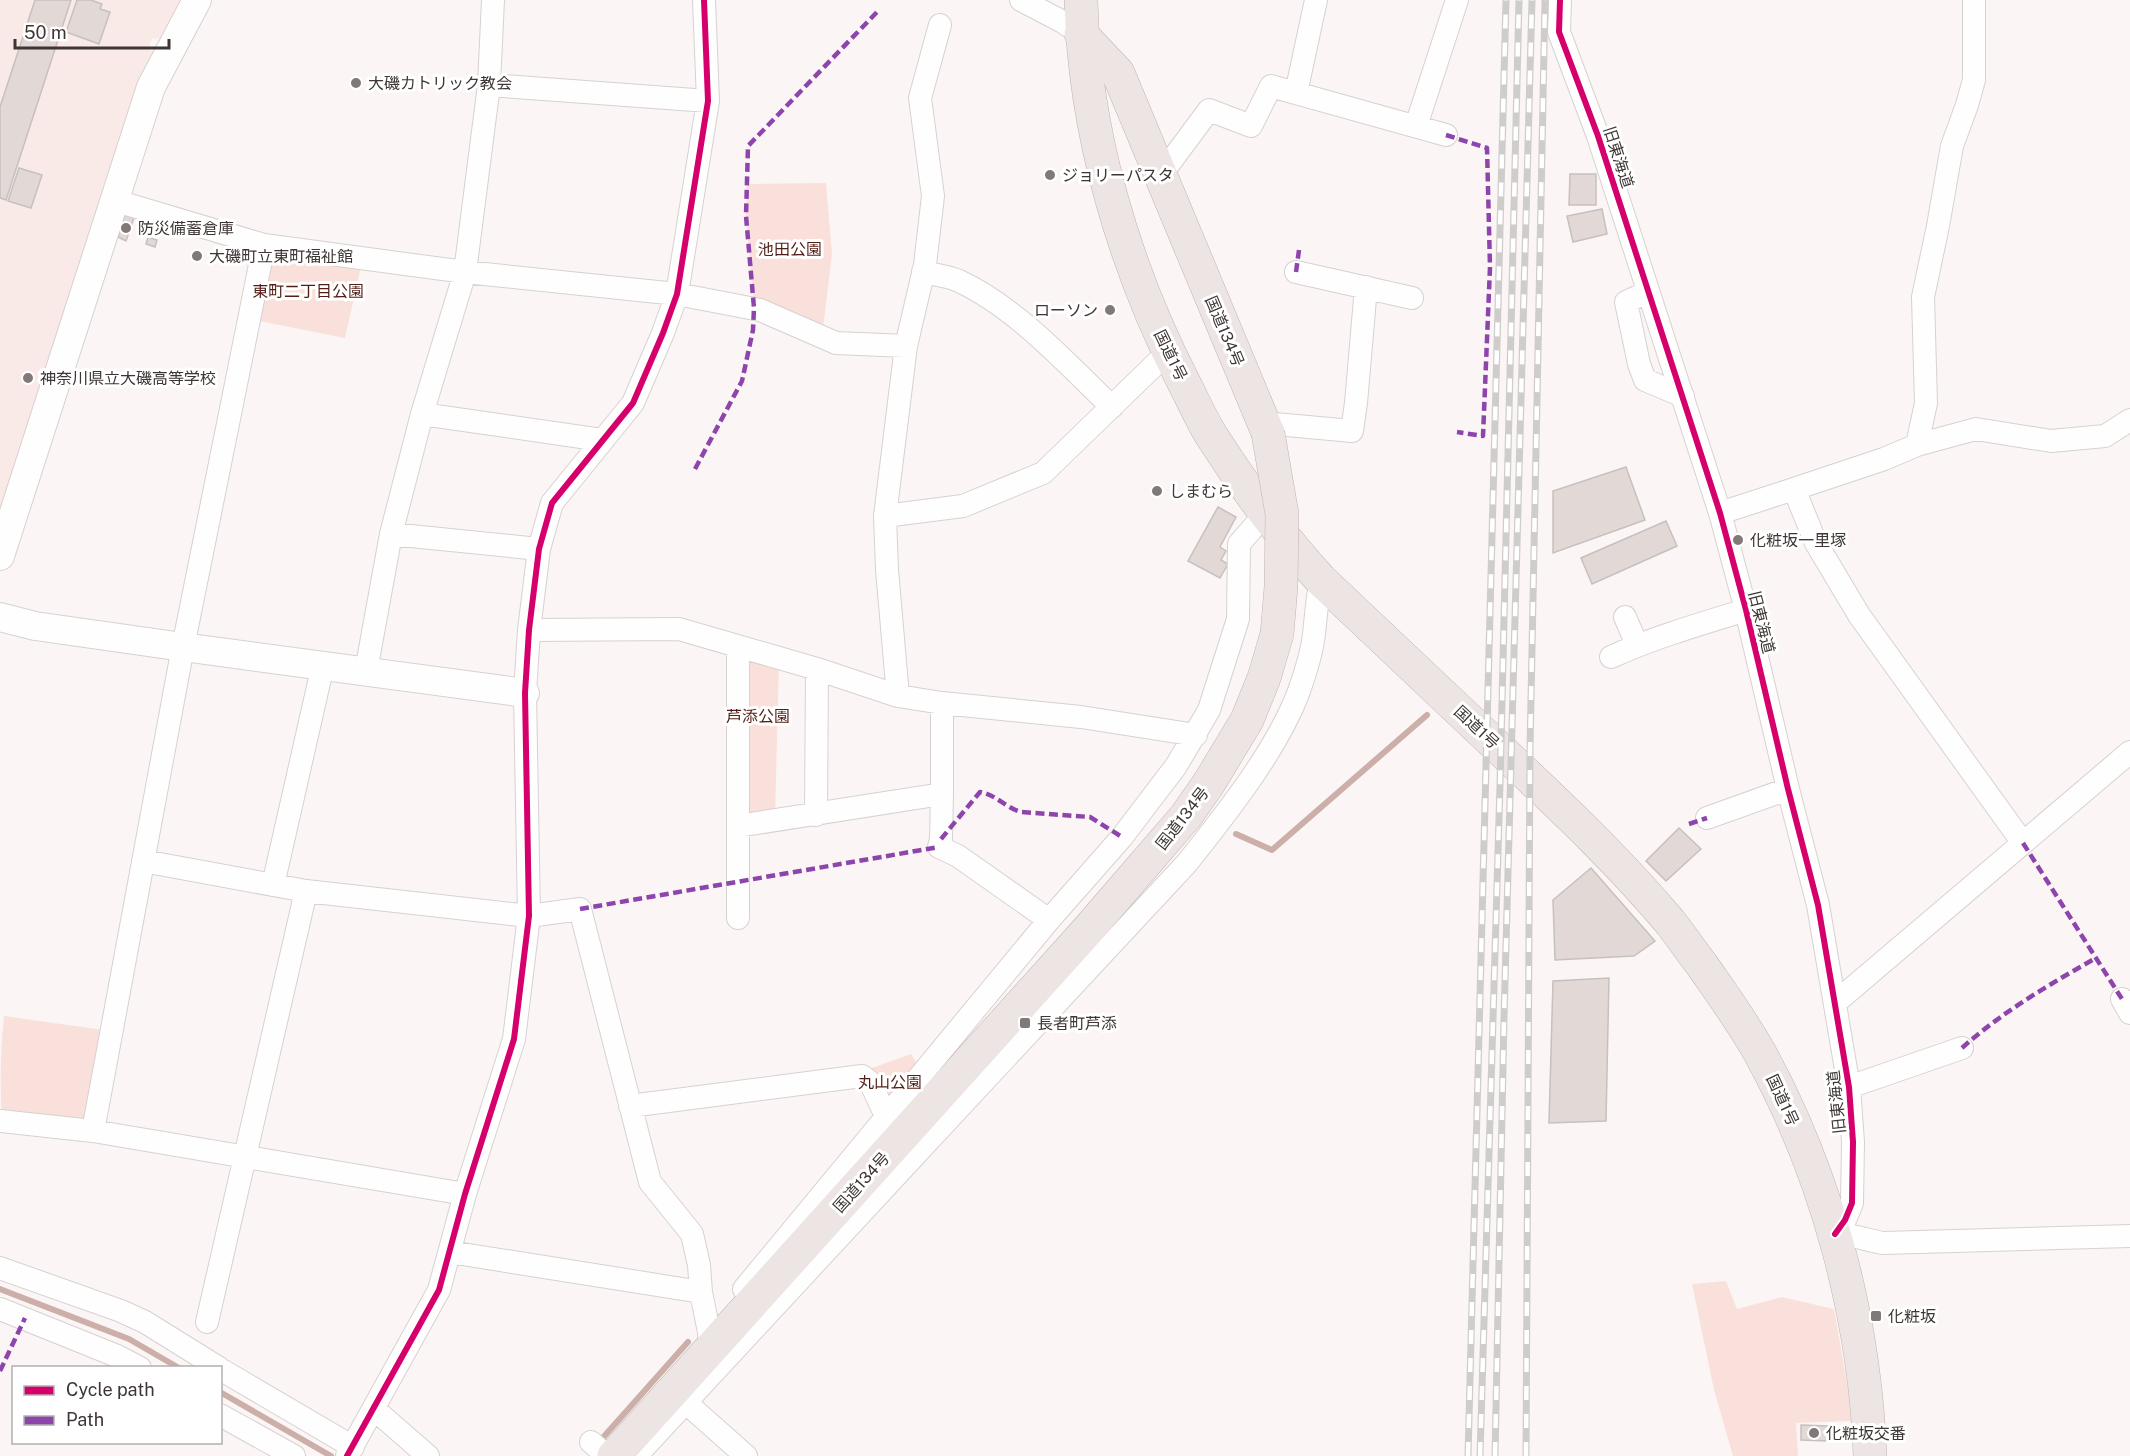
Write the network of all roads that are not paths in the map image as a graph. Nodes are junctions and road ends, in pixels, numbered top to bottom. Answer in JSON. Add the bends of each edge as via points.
{"nodes":[{"id":1,"x":197,"y":0,"type":"edge"},
{"id":2,"x":493,"y":0,"type":"edge"},
{"id":3,"x":704,"y":0,"type":"edge"},
{"id":4,"x":1021,"y":0,"type":"edge"},
{"id":5,"x":1081,"y":0,"type":"edge"},
{"id":6,"x":1316,"y":0,"type":"edge"},
{"id":7,"x":1457,"y":0,"type":"edge"},
{"id":8,"x":1560,"y":0,"type":"edge"},
{"id":9,"x":1974,"y":0,"type":"edge"},
{"id":10,"x":940,"y":25,"type":"dead end"},
{"id":11,"x":1081,"y":34,"type":"junction"},
{"id":12,"x":489,"y":85,"type":"junction"},
{"id":13,"x":1296,"y":93,"type":"junction"},
{"id":14,"x":708,"y":100,"type":"junction"},
{"id":15,"x":1416,"y":126,"type":"junction"},
{"id":16,"x":1446,"y":135,"type":"dead end"},
{"id":17,"x":1160,"y":176,"type":"junction"},
{"id":18,"x":113,"y":200,"type":"junction"},
{"id":19,"x":264,"y":245,"type":"junction"},
{"id":20,"x":465,"y":272,"type":"junction"},
{"id":21,"x":923,"y":272,"type":"junction"},
{"id":22,"x":1296,"y":272,"type":"dead end"},
{"id":23,"x":1366,"y":287,"type":"junction"},
{"id":24,"x":1648,"y":292,"type":"junction"},
{"id":25,"x":677,"y":294,"type":"junction"},
{"id":26,"x":1412,"y":298,"type":"dead end"},
{"id":27,"x":906,"y":346,"type":"junction"},
{"id":28,"x":1168,"y":352,"type":"junction"},
{"id":29,"x":1679,"y":387,"type":"junction"},
{"id":30,"x":1112,"y":407,"type":"junction"},
{"id":31,"x":422,"y":414,"type":"junction"},
{"id":32,"x":2130,"y":420,"type":"edge"},
{"id":33,"x":1266,"y":428,"type":"junction"},
{"id":34,"x":602,"y":440,"type":"junction"},
{"id":35,"x":1917,"y":445,"type":"junction"},
{"id":36,"x":1794,"y":489,"type":"junction"},
{"id":37,"x":1720,"y":513,"type":"junction"},
{"id":38,"x":1265,"y":514,"type":"junction"},
{"id":39,"x":885,"y":516,"type":"junction"},
{"id":40,"x":391,"y":534,"type":"junction"},
{"id":41,"x":539,"y":549,"type":"junction"},
{"id":42,"x":0,"y":556,"type":"edge"},
{"id":43,"x":1321,"y":580,"type":"junction"},
{"id":44,"x":1746,"y":610,"type":"junction"},
{"id":45,"x":0,"y":617,"type":"edge"},
{"id":46,"x":1625,"y":618,"type":"dead end"},
{"id":47,"x":529,"y":630,"type":"junction"},
{"id":48,"x":1637,"y":645,"type":"junction"},
{"id":49,"x":183,"y":647,"type":"junction"},
{"id":50,"x":738,"y":647,"type":"junction"},
{"id":51,"x":1611,"y":657,"type":"dead end"},
{"id":52,"x":323,"y":665,"type":"junction"},
{"id":53,"x":816,"y":669,"type":"junction"},
{"id":54,"x":366,"y":670,"type":"junction"},
{"id":55,"x":525,"y":693,"type":"junction"},
{"id":56,"x":898,"y":696,"type":"junction"},
{"id":57,"x":942,"y":703,"type":"junction"},
{"id":58,"x":1196,"y":735,"type":"junction"},
{"id":59,"x":2130,"y":752,"type":"edge"},
{"id":60,"x":1788,"y":789,"type":"junction"},
{"id":61,"x":942,"y":794,"type":"junction"},
{"id":62,"x":816,"y":815,"type":"junction"},
{"id":63,"x":1707,"y":818,"type":"dead end"},
{"id":64,"x":738,"y":826,"type":"junction"},
{"id":65,"x":2023,"y":843,"type":"junction"},
{"id":66,"x":143,"y":861,"type":"junction"},
{"id":67,"x":273,"y":885,"type":"junction"},
{"id":68,"x":306,"y":891,"type":"junction"},
{"id":69,"x":529,"y":916,"type":"junction"},
{"id":70,"x":738,"y":918,"type":"dead end"},
{"id":71,"x":1049,"y":920,"type":"junction"},
{"id":72,"x":1836,"y":1002,"type":"junction"},
{"id":73,"x":1962,"y":1048,"type":"dead end"},
{"id":74,"x":1849,"y":1087,"type":"junction"},
{"id":75,"x":630,"y":1106,"type":"junction"},
{"id":76,"x":886,"y":1116,"type":"junction"},
{"id":77,"x":0,"y":1121,"type":"edge"},
{"id":78,"x":93,"y":1131,"type":"junction"},
{"id":79,"x":245,"y":1155,"type":"junction"},
{"id":80,"x":895,"y":1160,"type":"junction"},
{"id":81,"x":465,"y":1194,"type":"junction"},
{"id":82,"x":1835,"y":1234,"type":"junction"},
{"id":83,"x":2130,"y":1236,"type":"edge"},
{"id":84,"x":0,"y":1251,"type":"edge"},
{"id":85,"x":450,"y":1252,"type":"junction"},
{"id":86,"x":0,"y":1268,"type":"edge"},
{"id":87,"x":29,"y":1279,"type":"junction"},
{"id":88,"x":701,"y":1292,"type":"junction"},
{"id":89,"x":0,"y":1309,"type":"edge"},
{"id":90,"x":207,"y":1322,"type":"dead end"},
{"id":91,"x":709,"y":1341,"type":"junction"},
{"id":92,"x":136,"y":1366,"type":"edge"},
{"id":93,"x":217,"y":1366,"type":"edge"},
{"id":94,"x":222,"y":1369,"type":"edge"},
{"id":95,"x":679,"y":1397,"type":"junction"},
{"id":96,"x":374,"y":1410,"type":"junction"},
{"id":97,"x":222,"y":1415,"type":"edge"},
{"id":98,"x":603,"y":1451,"type":"edge"},
{"id":99,"x":349,"y":1453,"type":"edge"},
{"id":100,"x":294,"y":1456,"type":"edge"},
{"id":101,"x":428,"y":1456,"type":"edge"},
{"id":102,"x":636,"y":1456,"type":"edge"},
{"id":103,"x":746,"y":1456,"type":"edge"},
{"id":104,"x":1870,"y":1456,"type":"edge"}],
"edges":[{"from":1,"to":18,"type":"street","via":[[151,87]]},
{"from":2,"to":12,"type":"street"},
{"from":3,"to":14,"type":"street"},
{"from":4,"to":11,"type":"street"},
{"from":5,"to":11,"type":"highway","name":"国道1号"},
{"from":6,"to":13,"type":"street"},
{"from":7,"to":15,"type":"street"},
{"from":8,"to":24,"type":"street","name":"旧東海道","via":[[1559,32],[1598,136]]},
{"from":9,"to":35,"type":"street","via":[[1974,80],[1952,146],[1923,297],[1926,403]]},
{"from":10,"to":21,"type":"street","via":[[920,98],[933,196]]},
{"from":11,"to":17,"type":"highway","name":"国道134号","via":[[1118,73]]},
{"from":11,"to":28,"type":"highway","name":"国道1号","via":[[1100,157],[1124,242]]},
{"from":12,"to":14,"type":"street"},
{"from":12,"to":20,"type":"street"},
{"from":13,"to":15,"type":"street"},
{"from":13,"to":17,"type":"street","via":[[1271,86],[1251,126],[1209,110]]},
{"from":14,"to":25,"type":"street"},
{"from":15,"to":16,"type":"street"},
{"from":17,"to":33,"type":"highway","name":"国道134号"},
{"from":18,"to":19,"type":"street"},
{"from":18,"to":42,"type":"street"},
{"from":19,"to":20,"type":"street"},
{"from":19,"to":49,"type":"street"},
{"from":20,"to":25,"type":"street"},
{"from":20,"to":31,"type":"street"},
{"from":21,"to":27,"type":"street"},
{"from":21,"to":30,"type":"street","via":[[957,280],[985,295],[1057,354]]},
{"from":22,"to":23,"type":"street"},
{"from":23,"to":26,"type":"street"},
{"from":23,"to":33,"type":"street","via":[[1352,431]]},
{"from":24,"to":29,"type":"street","name":"旧東海道"},
{"from":24,"to":29,"type":"street","via":[[1626,302],[1639,364],[1645,380]]},
{"from":25,"to":27,"type":"street","via":[[759,310],[836,343]]},
{"from":25,"to":34,"type":"street","via":[[633,403]]},
{"from":27,"to":39,"type":"street"},
{"from":28,"to":30,"type":"street"},
{"from":28,"to":38,"type":"highway","name":"国道1号","via":[[1210,434]]},
{"from":29,"to":37,"type":"street","name":"旧東海道"},
{"from":30,"to":39,"type":"street","via":[[1043,473],[963,506]]},
{"from":31,"to":34,"type":"street"},
{"from":31,"to":40,"type":"street"},
{"from":32,"to":35,"type":"street","via":[[2105,436],[2051,441],[1976,429]]},
{"from":33,"to":80,"type":"highway","name":"国道134号","bridge":true,"via":[[1282,514],[1281,587],[1277,634],[1247,720],[1186,816]]},
{"from":34,"to":41,"type":"street","via":[[552,503]]},
{"from":35,"to":36,"type":"street"},
{"from":36,"to":37,"type":"street"},
{"from":36,"to":65,"type":"street","via":[[1816,543],[1859,615]]},
{"from":37,"to":44,"type":"street","name":"旧東海道"},
{"from":38,"to":43,"type":"highway","name":"国道1号"},
{"from":38,"to":58,"type":"street","via":[[1239,544],[1238,619],[1209,710]]},
{"from":39,"to":56,"type":"street"},
{"from":40,"to":41,"type":"street"},
{"from":40,"to":54,"type":"street"},
{"from":41,"to":47,"type":"street"},
{"from":43,"to":80,"type":"street","via":[[1314,637],[1299,692],[1278,735],[1222,818],[1187,863]]},
{"from":43,"to":82,"type":"highway","name":"国道1号","via":[[1578,823],[1672,924],[1760,1053],[1802,1141]]},
{"from":44,"to":48,"type":"street"},
{"from":44,"to":60,"type":"street","name":"旧東海道"},
{"from":45,"to":49,"type":"street","via":[[35,626]]},
{"from":46,"to":48,"type":"street"},
{"from":47,"to":50,"type":"street","via":[[679,629]]},
{"from":47,"to":55,"type":"street"},
{"from":48,"to":51,"type":"street"},
{"from":49,"to":52,"type":"street"},
{"from":49,"to":66,"type":"street"},
{"from":50,"to":53,"type":"street"},
{"from":50,"to":64,"type":"street"},
{"from":52,"to":54,"type":"street"},
{"from":52,"to":67,"type":"street"},
{"from":53,"to":56,"type":"street"},
{"from":53,"to":62,"type":"street"},
{"from":54,"to":55,"type":"street"},
{"from":55,"to":69,"type":"street"},
{"from":56,"to":57,"type":"street"},
{"from":57,"to":58,"type":"street","via":[[1081,717]]},
{"from":57,"to":61,"type":"street"},
{"from":58,"to":71,"type":"street","via":[[1122,837]]},
{"from":59,"to":65,"type":"street"},
{"from":60,"to":63,"type":"street"},
{"from":60,"to":72,"type":"street","name":"旧東海道","via":[[1818,905]]},
{"from":61,"to":62,"type":"street"},
{"from":61,"to":71,"type":"street","via":[[939,848],[958,856]]},
{"from":62,"to":64,"type":"street"},
{"from":64,"to":70,"type":"street"},
{"from":65,"to":72,"type":"street"},
{"from":66,"to":67,"type":"street"},
{"from":66,"to":78,"type":"street"},
{"from":67,"to":68,"type":"street"},
{"from":68,"to":69,"type":"street"},
{"from":68,"to":79,"type":"street"},
{"from":69,"to":75,"type":"street","via":[[580,909]]},
{"from":69,"to":81,"type":"street","via":[[514,1039]]},
{"from":71,"to":76,"type":"street"},
{"from":72,"to":74,"type":"street","name":"旧東海道"},
{"from":73,"to":74,"type":"street"},
{"from":74,"to":82,"type":"street","name":"旧東海道","via":[[1852,1203]]},
{"from":75,"to":76,"type":"street","via":[[862,1076],[870,1082]]},
{"from":75,"to":88,"type":"street","via":[[650,1182],[692,1234]]},
{"from":76,"to":91,"type":"street"},
{"from":77,"to":78,"type":"street"},
{"from":78,"to":79,"type":"street"},
{"from":79,"to":81,"type":"street"},
{"from":79,"to":90,"type":"street"},
{"from":80,"to":91,"type":"highway","name":"国道134号"},
{"from":80,"to":95,"type":"street"},
{"from":81,"to":85,"type":"street"},
{"from":82,"to":83,"type":"street","via":[[1883,1243]]},
{"from":82,"to":104,"type":"highway","name":"国道1号","via":[[1864,1381]]},
{"from":84,"to":87,"type":"street"},
{"from":85,"to":88,"type":"street"},
{"from":85,"to":96,"type":"street","via":[[440,1290]]},
{"from":86,"to":87,"type":"street"},
{"from":87,"to":93,"type":"street","via":[[145,1322]]},
{"from":88,"to":91,"type":"street"},
{"from":89,"to":92,"type":"street"},
{"from":91,"to":95,"type":"highway","name":"国道134号"},
{"from":94,"to":99,"type":"street"},
{"from":95,"to":98,"type":"highway","name":"国道134号"},
{"from":95,"to":102,"type":"street"},
{"from":95,"to":103,"type":"street"},
{"from":96,"to":99,"type":"street"},
{"from":96,"to":101,"type":"street"},
{"from":97,"to":100,"type":"street"}]}
